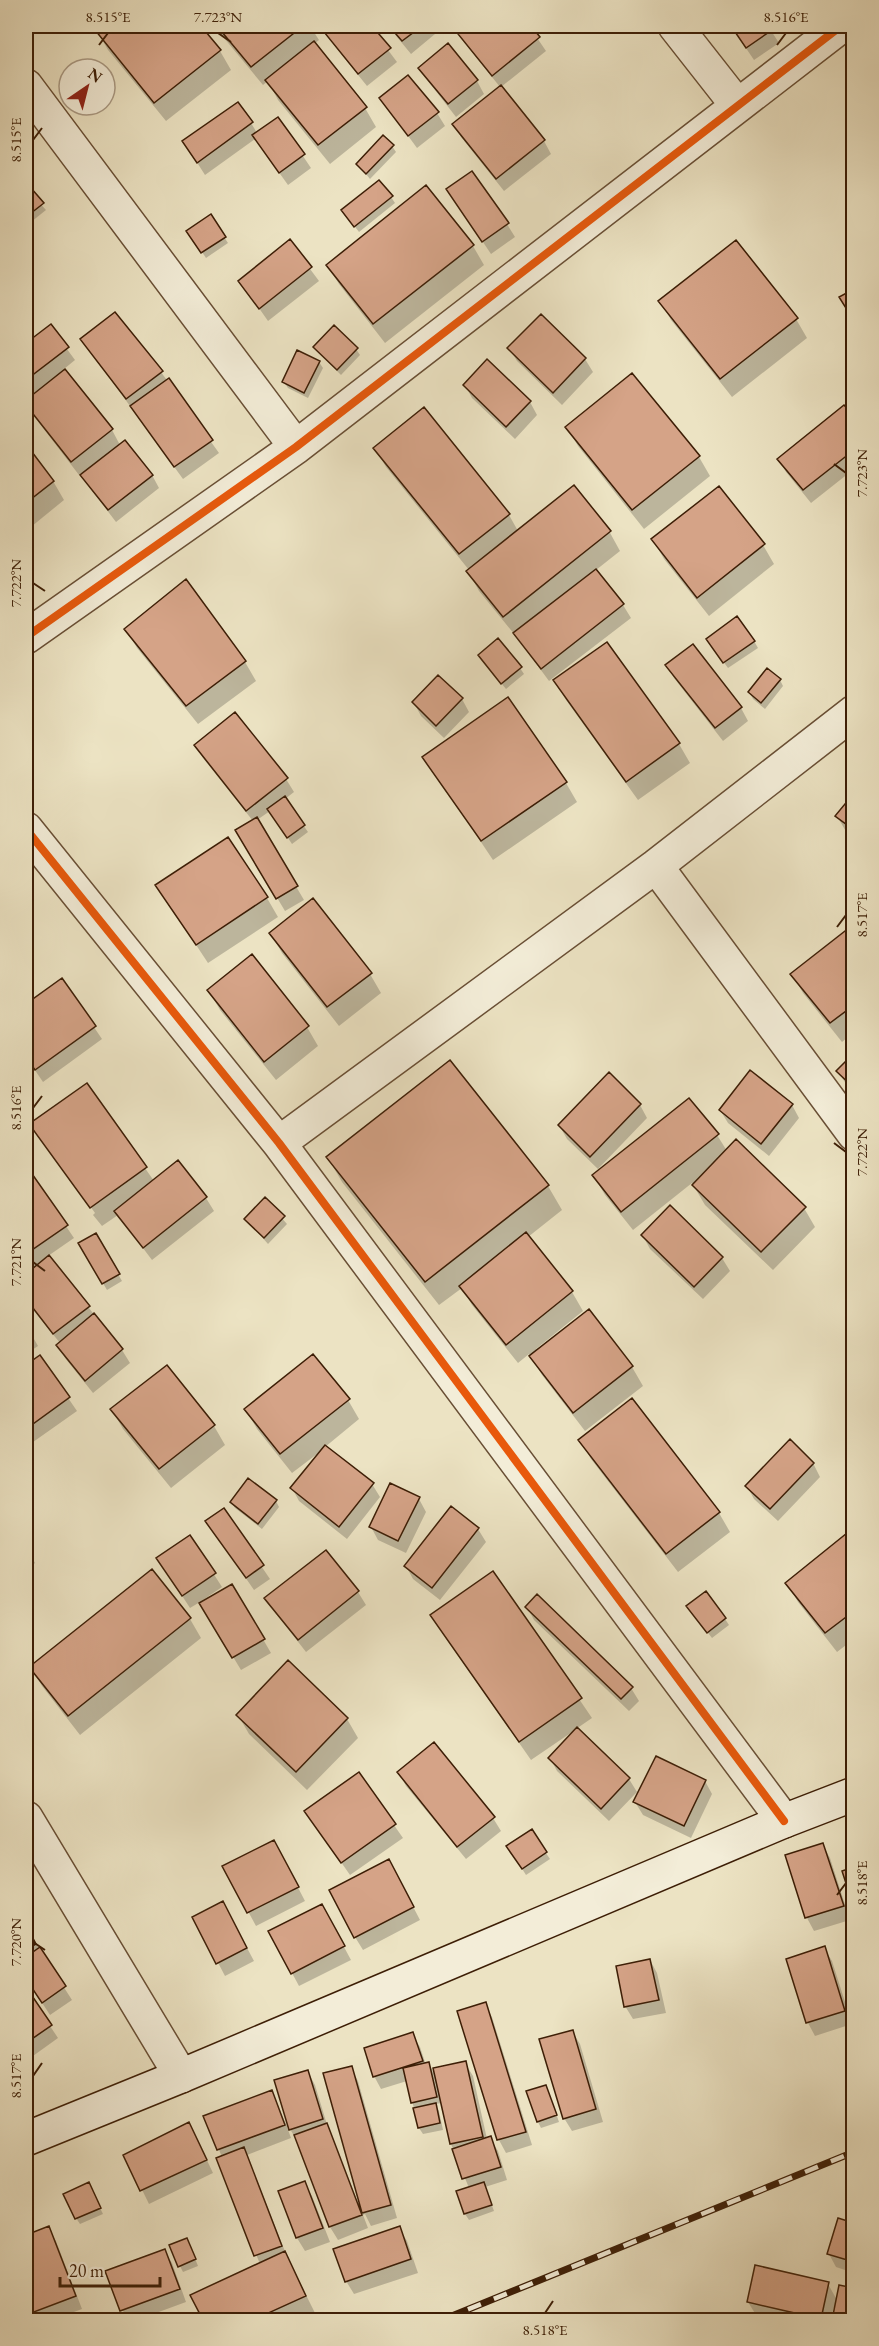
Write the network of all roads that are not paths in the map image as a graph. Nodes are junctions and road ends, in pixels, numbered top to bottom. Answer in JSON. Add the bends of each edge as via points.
{"nodes":[{"id":1,"x":675,"y":26,"type":"edge"},
{"id":2,"x":842,"y":26,"type":"edge"},
{"id":3,"x":26,"y":86,"type":"edge"},
{"id":4,"x":737,"y":105,"type":"junction"},
{"id":5,"x":296,"y":447,"type":"junction"},
{"id":6,"x":26,"y":637,"type":"edge"},
{"id":7,"x":854,"y":712,"type":"edge"},
{"id":8,"x":26,"y":829,"type":"edge"},
{"id":9,"x":656,"y":866,"type":"junction"},
{"id":10,"x":854,"y":1134,"type":"edge"},
{"id":11,"x":279,"y":1143,"type":"junction"},
{"id":12,"x":854,"y":1794,"type":"edge"},
{"id":13,"x":26,"y":1818,"type":"edge"},
{"id":14,"x":784,"y":1821,"type":"junction"},
{"id":15,"x":181,"y":2076,"type":"junction"},
{"id":16,"x":26,"y":2139,"type":"edge"}],
"edges":[{"from":1,"to":4,"type":"street"},
{"from":2,"to":4,"type":"street"},
{"from":3,"to":5,"type":"street"},
{"from":4,"to":5,"type":"street"},
{"from":5,"to":6,"type":"street"},
{"from":7,"to":9,"type":"street"},
{"from":8,"to":11,"type":"street"},
{"from":9,"to":10,"type":"street"},
{"from":9,"to":11,"type":"street"},
{"from":11,"to":14,"type":"street"},
{"from":12,"to":14,"type":"street"},
{"from":13,"to":15,"type":"street"},
{"from":14,"to":15,"type":"street"},
{"from":15,"to":16,"type":"street"}]}
